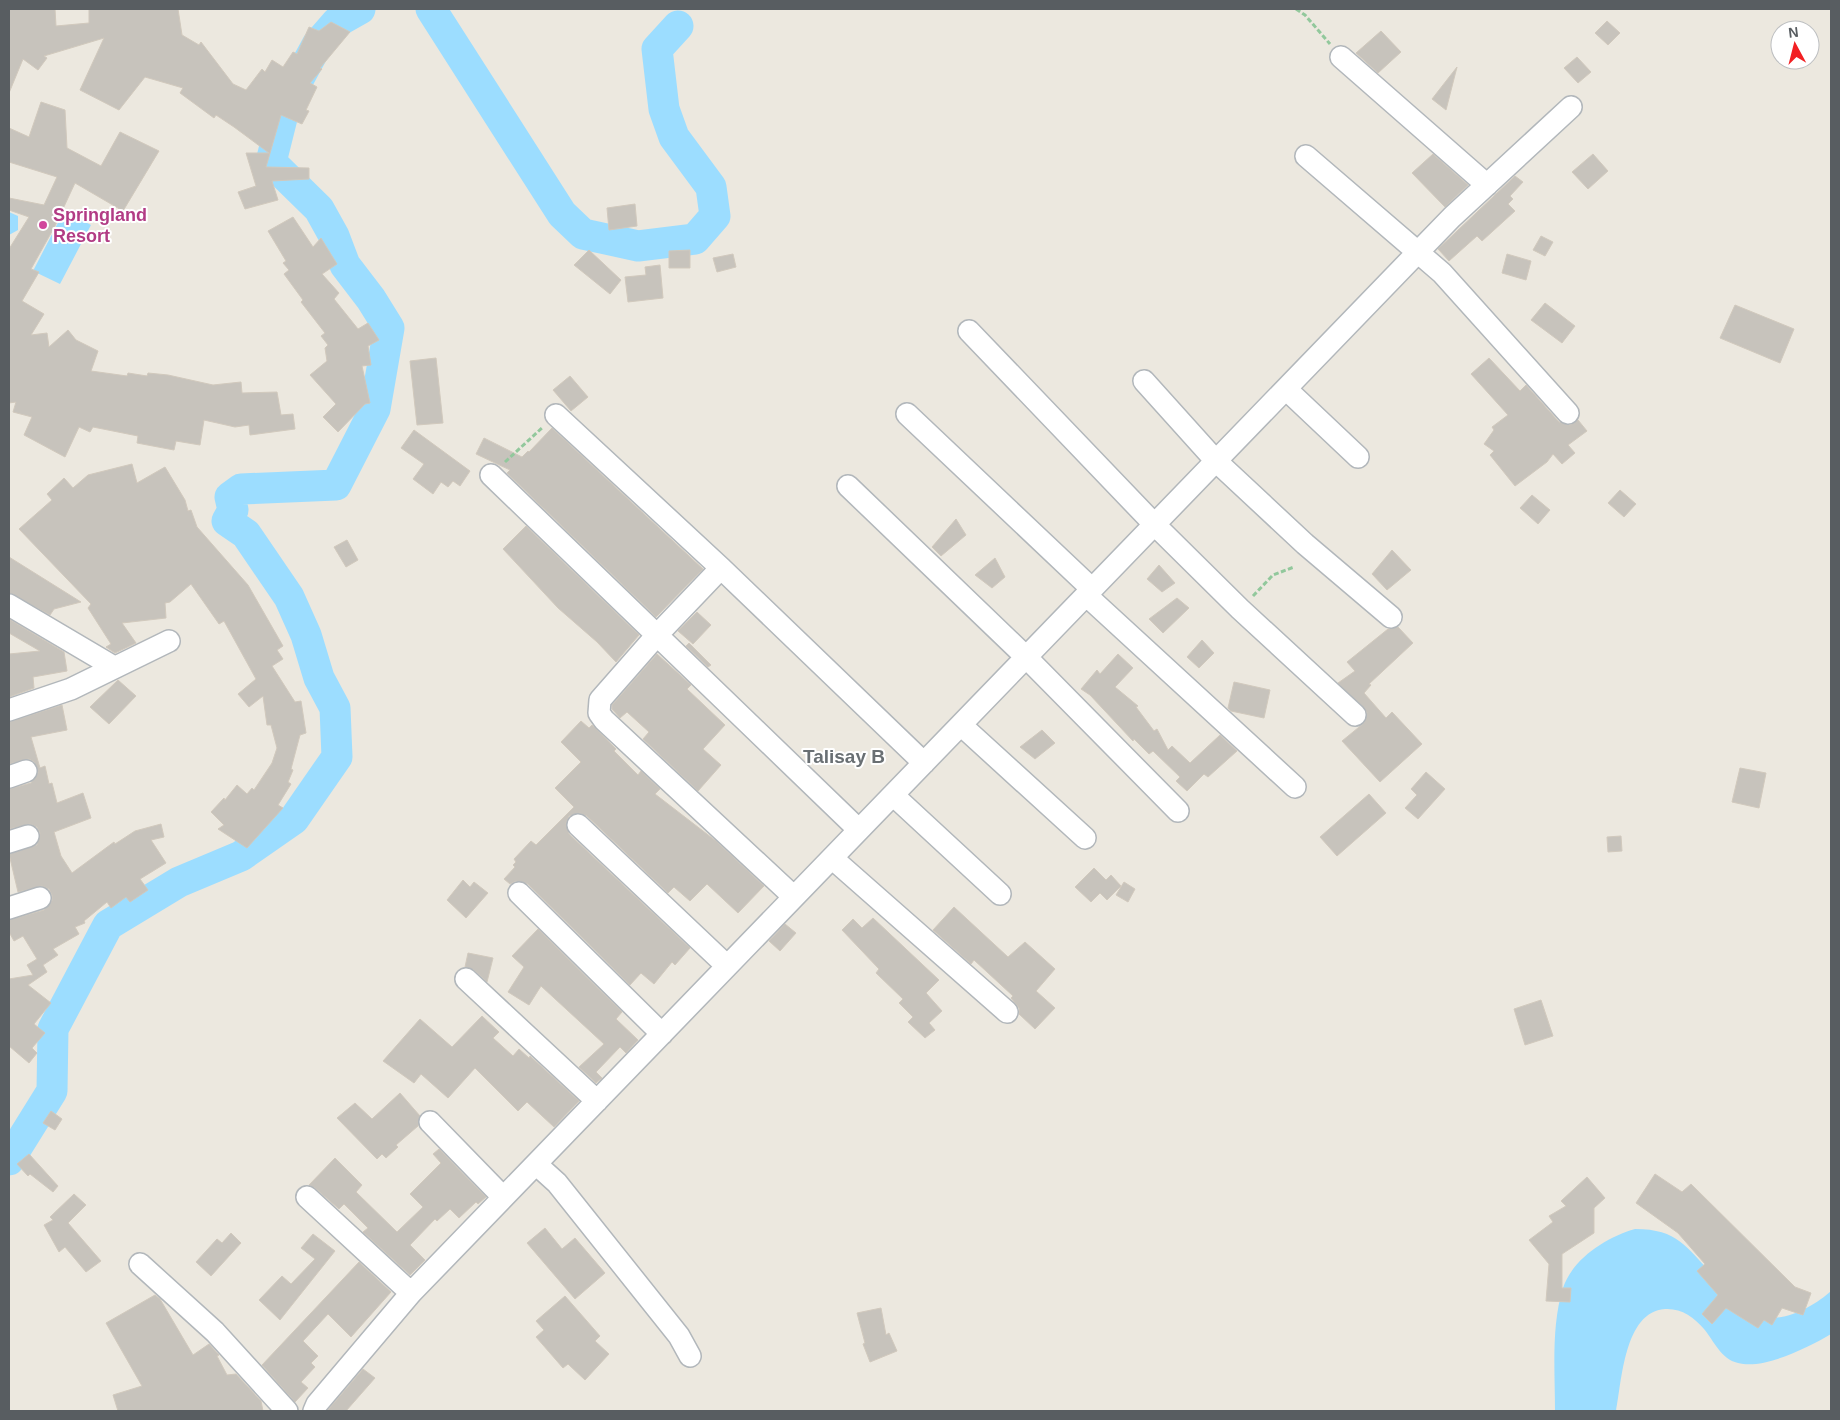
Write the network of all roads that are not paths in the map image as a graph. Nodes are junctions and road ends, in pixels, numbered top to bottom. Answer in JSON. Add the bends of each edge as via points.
{"nodes":[{"id":1,"x":1341,"y":57,"type":"road end"},
{"id":2,"x":1572,"y":107,"type":"dead end"},
{"id":3,"x":1306,"y":156,"type":"dead end"},
{"id":4,"x":1487,"y":185,"type":"junction"},
{"id":5,"x":1418,"y":251,"type":"junction"},
{"id":6,"x":969,"y":331,"type":"dead end"},
{"id":7,"x":1144,"y":381,"type":"dead end"},
{"id":8,"x":1286,"y":389,"type":"junction"},
{"id":9,"x":1568,"y":412,"type":"dead end"},
{"id":10,"x":907,"y":414,"type":"dead end"},
{"id":11,"x":556,"y":415,"type":"road end"},
{"id":12,"x":1358,"y":457,"type":"dead end"},
{"id":13,"x":1216,"y":461,"type":"junction"},
{"id":14,"x":491,"y":475,"type":"road end"},
{"id":15,"x":848,"y":486,"type":"dead end"},
{"id":16,"x":1154,"y":524,"type":"junction"},
{"id":17,"x":721,"y":568,"type":"junction"},
{"id":18,"x":1089,"y":592,"type":"junction"},
{"id":19,"x":9,"y":605,"type":"edge"},
{"id":20,"x":1391,"y":617,"type":"dead end"},
{"id":21,"x":657,"y":635,"type":"junction"},
{"id":22,"x":169,"y":641,"type":"dead end"},
{"id":23,"x":1026,"y":657,"type":"junction"},
{"id":24,"x":114,"y":667,"type":"junction"},
{"id":25,"x":9,"y":710,"type":"edge"},
{"id":26,"x":1355,"y":715,"type":"dead end"},
{"id":27,"x":961,"y":725,"type":"junction"},
{"id":28,"x":924,"y":763,"type":"junction"},
{"id":29,"x":1295,"y":787,"type":"dead end"},
{"id":30,"x":893,"y":795,"type":"junction"},
{"id":31,"x":1178,"y":811,"type":"dead end"},
{"id":32,"x":578,"y":825,"type":"dead end"},
{"id":33,"x":859,"y":830,"type":"junction"},
{"id":34,"x":1085,"y":838,"type":"dead end"},
{"id":35,"x":832,"y":858,"type":"junction"},
{"id":36,"x":519,"y":893,"type":"dead end"},
{"id":37,"x":1000,"y":894,"type":"dead end"},
{"id":38,"x":794,"y":897,"type":"junction"},
{"id":39,"x":40,"y":898,"type":"dead end"},
{"id":40,"x":9,"y":908,"type":"edge"},
{"id":41,"x":727,"y":966,"type":"junction"},
{"id":42,"x":466,"y":978,"type":"dead end"},
{"id":43,"x":1006,"y":1012,"type":"dead end"},
{"id":44,"x":662,"y":1034,"type":"junction"},
{"id":45,"x":597,"y":1101,"type":"junction"},
{"id":46,"x":430,"y":1122,"type":"dead end"},
{"id":47,"x":536,"y":1164,"type":"junction"},
{"id":48,"x":307,"y":1197,"type":"dead end"},
{"id":49,"x":503,"y":1197,"type":"junction"},
{"id":50,"x":140,"y":1264,"type":"dead end"},
{"id":51,"x":411,"y":1293,"type":"junction"},
{"id":52,"x":690,"y":1356,"type":"dead end"},
{"id":53,"x":286,"y":1411,"type":"edge"},
{"id":54,"x":314,"y":1411,"type":"edge"}],
"edges":[{"from":1,"to":4,"type":"street"},
{"from":2,"to":4,"type":"street"},
{"from":3,"to":5,"type":"street"},
{"from":4,"to":5,"type":"street"},
{"from":5,"to":8,"type":"street"},
{"from":5,"to":9,"type":"street"},
{"from":6,"to":16,"type":"street"},
{"from":7,"to":13,"type":"street"},
{"from":8,"to":12,"type":"street"},
{"from":8,"to":13,"type":"street"},
{"from":10,"to":18,"type":"street"},
{"from":11,"to":17,"type":"street"},
{"from":13,"to":16,"type":"street"},
{"from":13,"to":20,"type":"street","via":[[1305,544]]},
{"from":14,"to":21,"type":"street"},
{"from":15,"to":23,"type":"street"},
{"from":16,"to":18,"type":"street"},
{"from":16,"to":26,"type":"street"},
{"from":17,"to":21,"type":"street"},
{"from":17,"to":28,"type":"street"},
{"from":18,"to":23,"type":"street"},
{"from":18,"to":29,"type":"street"},
{"from":19,"to":24,"type":"street"},
{"from":21,"to":33,"type":"street"},
{"from":21,"to":38,"type":"street","via":[[600,700],[600,713]]},
{"from":22,"to":24,"type":"street"},
{"from":23,"to":27,"type":"street"},
{"from":23,"to":31,"type":"street"},
{"from":24,"to":25,"type":"street","via":[[71,689]]},
{"from":27,"to":28,"type":"street"},
{"from":27,"to":34,"type":"street"},
{"from":28,"to":30,"type":"street"},
{"from":30,"to":33,"type":"street"},
{"from":30,"to":37,"type":"street"},
{"from":32,"to":41,"type":"street"},
{"from":33,"to":35,"type":"street"},
{"from":35,"to":38,"type":"street"},
{"from":35,"to":43,"type":"street"},
{"from":36,"to":44,"type":"street"},
{"from":38,"to":41,"type":"street"},
{"from":39,"to":40,"type":"street"},
{"from":41,"to":44,"type":"street"},
{"from":42,"to":45,"type":"street"},
{"from":44,"to":45,"type":"street"},
{"from":45,"to":47,"type":"street"},
{"from":46,"to":49,"type":"street"},
{"from":47,"to":49,"type":"street"},
{"from":47,"to":52,"type":"street","via":[[557,1183],[679,1336]]},
{"from":48,"to":51,"type":"street"},
{"from":49,"to":51,"type":"street"},
{"from":50,"to":53,"type":"street","via":[[214,1332]]},
{"from":51,"to":54,"type":"street"}]}
